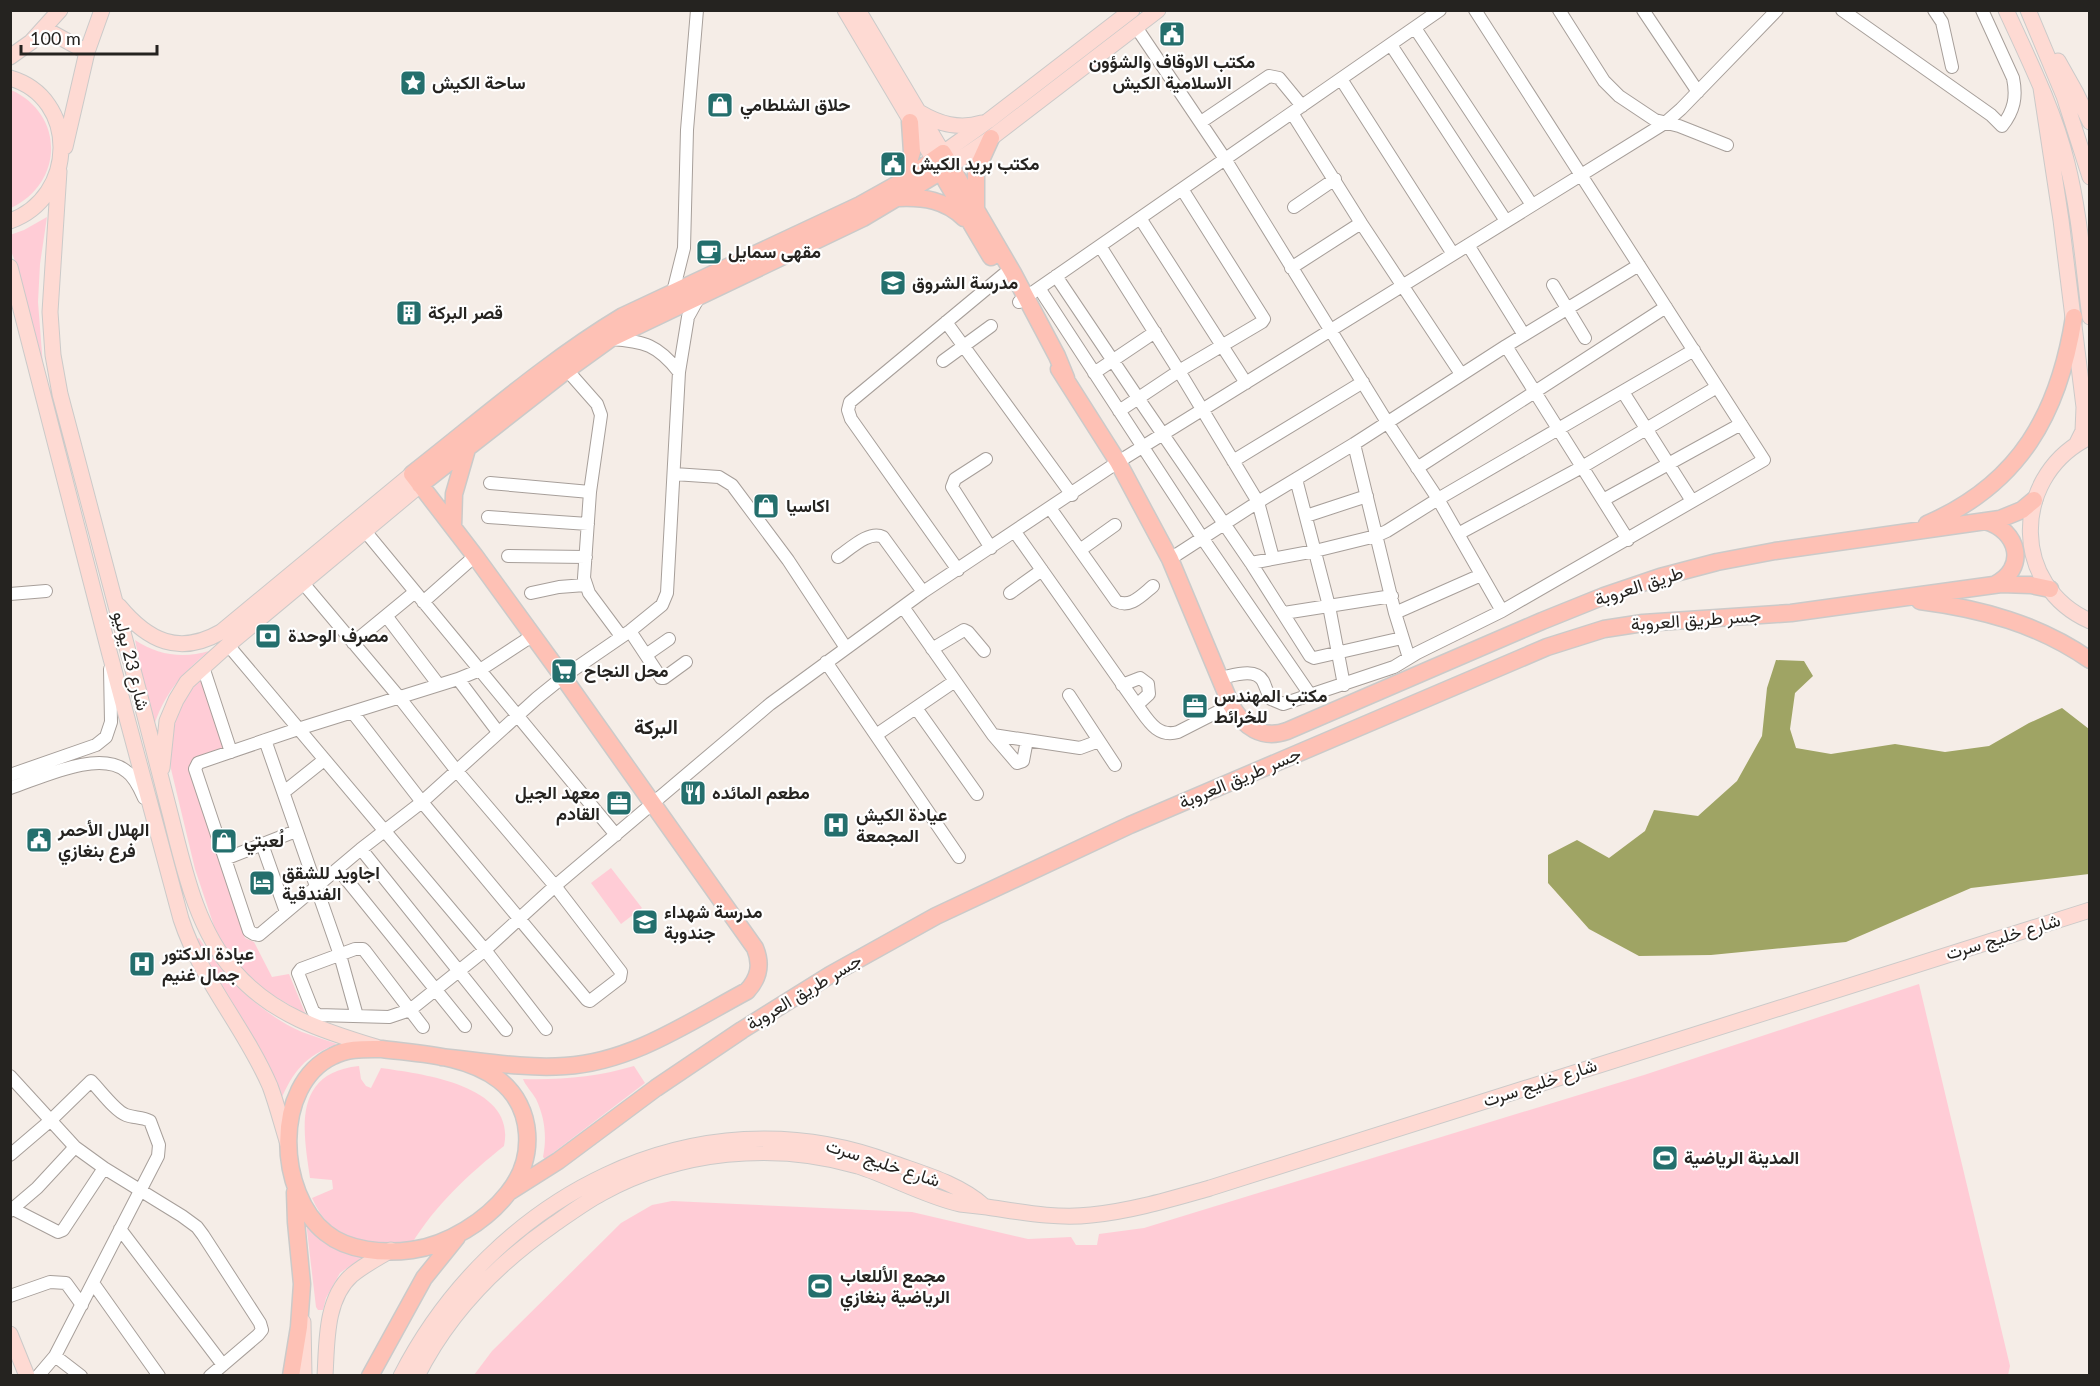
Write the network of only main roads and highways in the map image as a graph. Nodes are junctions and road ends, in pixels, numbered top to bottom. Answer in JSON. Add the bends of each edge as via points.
{"nodes":[{"id":1,"x":60,"y":10,"type":"edge"},
{"id":2,"x":102,"y":10,"type":"edge"},
{"id":3,"x":845,"y":10,"type":"edge"},
{"id":4,"x":858,"y":10,"type":"edge"},
{"id":5,"x":1132,"y":10,"type":"edge"},
{"id":6,"x":1158,"y":10,"type":"edge"},
{"id":7,"x":2006,"y":10,"type":"edge"},
{"id":8,"x":2028,"y":10,"type":"edge"},
{"id":9,"x":45,"y":29,"type":"junction"},
{"id":10,"x":2037,"y":31,"type":"junction"},
{"id":11,"x":87,"y":52,"type":"junction"},
{"id":12,"x":10,"y":57,"type":"edge"},
{"id":13,"x":10,"y":78,"type":"edge"},
{"id":14,"x":2042,"y":88,"type":"junction"},
{"id":15,"x":915,"y":117,"type":"junction"},
{"id":16,"x":2090,"y":122,"type":"edge"},
{"id":17,"x":989,"y":130,"type":"junction"},
{"id":18,"x":942,"y":163,"type":"junction"},
{"id":19,"x":60,"y":168,"type":"junction"},
{"id":20,"x":2090,"y":177,"type":"edge"},
{"id":21,"x":903,"y":181,"type":"junction"},
{"id":22,"x":898,"y":198,"type":"junction"},
{"id":23,"x":973,"y":218,"type":"junction"},
{"id":24,"x":10,"y":220,"type":"edge"},
{"id":25,"x":10,"y":267,"type":"edge"},
{"id":26,"x":1028,"y":296,"type":"junction"},
{"id":27,"x":2082,"y":317,"type":"edge"},
{"id":28,"x":2086,"y":401,"type":"edge"},
{"id":29,"x":2083,"y":441,"type":"edge"},
{"id":30,"x":467,"y":448,"type":"junction"},
{"id":31,"x":416,"y":480,"type":"junction"},
{"id":32,"x":2034,"y":500,"type":"junction"},
{"id":33,"x":1984,"y":521,"type":"junction"},
{"id":34,"x":453,"y":528,"type":"junction"},
{"id":35,"x":1902,"y":533,"type":"junction"},
{"id":36,"x":1994,"y":585,"type":"junction"},
{"id":37,"x":2050,"y":589,"type":"junction"},
{"id":38,"x":1899,"y":598,"type":"junction"},
{"id":39,"x":116,"y":602,"type":"junction"},
{"id":40,"x":2090,"y":621,"type":"edge"},
{"id":41,"x":2090,"y":660,"type":"edge"},
{"id":42,"x":162,"y":783,"type":"junction"},
{"id":43,"x":2090,"y":910,"type":"edge"},
{"id":44,"x":382,"y":1049,"type":"junction"},
{"id":45,"x":441,"y":1057,"type":"junction"},
{"id":46,"x":289,"y":1149,"type":"junction"},
{"id":47,"x":295,"y":1185,"type":"junction"},
{"id":48,"x":509,"y":1192,"type":"junction"},
{"id":49,"x":984,"y":1206,"type":"junction"},
{"id":50,"x":461,"y":1232,"type":"junction"},
{"id":51,"x":391,"y":1250,"type":"junction"},
{"id":52,"x":301,"y":1304,"type":"junction"},
{"id":53,"x":10,"y":1334,"type":"edge"},
{"id":54,"x":14,"y":1356,"type":"edge"},
{"id":55,"x":27,"y":1376,"type":"edge"},
{"id":56,"x":291,"y":1376,"type":"edge"},
{"id":57,"x":304,"y":1376,"type":"edge"},
{"id":58,"x":325,"y":1376,"type":"edge"},
{"id":59,"x":370,"y":1376,"type":"edge"},
{"id":60,"x":400,"y":1376,"type":"edge"},
{"id":61,"x":417,"y":1376,"type":"edge"}],
"edges":[{"from":1,"to":9,"type":"main road"},
{"from":2,"to":11,"type":"main road"},
{"from":3,"to":15,"type":"main road"},
{"from":4,"to":15,"type":"main road"},
{"from":5,"to":17,"type":"main road"},
{"from":6,"to":17,"type":"main road"},
{"from":7,"to":14,"type":"main road"},
{"from":8,"to":10,"type":"main road"},
{"from":9,"to":11,"type":"main road"},
{"from":9,"to":12,"type":"main road"},
{"from":10,"to":16,"type":"main road","via":[[2068,77]]},
{"from":10,"to":20,"type":"main road","via":[[2070,112]]},
{"from":11,"to":19,"type":"main road"},
{"from":13,"to":19,"type":"main road","via":[[33,90],[48,105],[61,141]]},
{"from":14,"to":27,"type":"main road"},
{"from":14,"to":27,"type":"main road","via":[[2068,164],[2081,233],[2086,292]]},
{"from":15,"to":17,"type":"main road"},
{"from":15,"to":18,"type":"main road"},
{"from":15,"to":21,"type":"highway","via":[[912,152]]},
{"from":17,"to":18,"type":"main road"},
{"from":17,"to":23,"type":"highway","via":[[976,171]]},
{"from":18,"to":21,"type":"highway"},
{"from":18,"to":22,"type":"highway"},
{"from":18,"to":23,"type":"highway"},
{"from":19,"to":24,"type":"main road","via":[[44,199]]},
{"from":19,"to":39,"type":"main road","name":"شارع 23 يوليو","via":[[50,302],[53,355]]},
{"from":21,"to":31,"type":"highway","via":[[623,316],[587,339]]},
{"from":22,"to":23,"type":"highway","via":[[933,200]]},
{"from":22,"to":30,"type":"highway","via":[[610,339]]},
{"from":23,"to":26,"type":"highway"},
{"from":23,"to":26,"type":"highway","via":[[1003,275]]},
{"from":25,"to":46,"type":"main road","name":"شارع 23 يوليو","via":[[187,938],[270,1087]]},
{"from":26,"to":35,"type":"highway","name":"طريق العروبة","via":[[1066,378],[1118,462],[1170,559],[1231,705],[1248,727],[1260,733],[1287,732],[1533,625],[1660,577],[1746,556]]},
{"from":27,"to":28,"type":"main road"},
{"from":27,"to":35,"type":"highway","via":[[2053,400],[2017,459],[1961,507]]},
{"from":28,"to":29,"type":"main road"},
{"from":29,"to":32,"type":"main road","via":[[2050,469]]},
{"from":30,"to":31,"type":"highway"},
{"from":30,"to":34,"type":"highway","via":[[454,494]]},
{"from":31,"to":34,"type":"highway"},
{"from":31,"to":39,"type":"main road","via":[[208,640],[184,644],[157,639],[131,621]]},
{"from":31,"to":42,"type":"main road","via":[[365,531],[188,682],[167,721]]},
{"from":32,"to":33,"type":"highway","name":"طريق العروبة","via":[[2014,514]]},
{"from":32,"to":37,"type":"main road","via":[[2031,546]]},
{"from":33,"to":35,"type":"highway","name":"طريق العروبة"},
{"from":33,"to":36,"type":"highway","via":[[2008,533],[2015,550],[2010,572]]},
{"from":34,"to":45,"type":"highway","via":[[755,948],[760,966],[747,992],[623,1055],[549,1067]]},
{"from":36,"to":37,"type":"highway","name":"جسر طريق العروبة"},
{"from":36,"to":38,"type":"highway","name":"جسر طريق العروبة"},
{"from":37,"to":40,"type":"main road","via":[[2066,606]]},
{"from":38,"to":41,"type":"highway","via":[[2003,617],[2047,635]]},
{"from":38,"to":48,"type":"highway","name":"جسر طريق العروبة","via":[[1791,613],[1604,629],[1547,647],[1341,734],[1078,848],[891,940],[742,1029]]},
{"from":39,"to":42,"type":"main road","name":"شارع 23 يوليو"},
{"from":42,"to":44,"type":"main road","name":"شارع 23 يوليو","via":[[197,905],[218,950],[234,971],[286,1014]]},
{"from":43,"to":49,"type":"main road","name":"شارع خليج سرت","via":[[1153,1204],[1089,1216],[1026,1214]]},
{"from":44,"to":45,"type":"highway"},
{"from":44,"to":46,"type":"highway","via":[[343,1052],[313,1070],[301,1086],[290,1115]]},
{"from":45,"to":48,"type":"highway","via":[[497,1079],[522,1109],[527,1147]]},
{"from":46,"to":47,"type":"highway"},
{"from":47,"to":51,"type":"highway","via":[[301,1202],[327,1234],[352,1246]]},
{"from":47,"to":52,"type":"highway"},
{"from":48,"to":50,"type":"highway","via":[[489,1213]]},
{"from":49,"to":60,"type":"main road","name":"شارع خليج سرت","via":[[956,1187],[849,1148],[820,1142],[757,1138],[668,1151],[584,1187],[502,1244],[448,1301]]},
{"from":49,"to":61,"type":"main road","name":"شارع خليج سرت","via":[[950,1201],[856,1166],[798,1154],[736,1153],[682,1161],[602,1193],[529,1243],[460,1309]]},
{"from":50,"to":51,"type":"highway","via":[[424,1247]]},
{"from":50,"to":59,"type":"highway","via":[[424,1278]]},
{"from":51,"to":58,"type":"main road","via":[[351,1276],[340,1290],[333,1305]]},
{"from":52,"to":56,"type":"highway"},
{"from":52,"to":57,"type":"main road"},
{"from":53,"to":54,"type":"main road"},
{"from":54,"to":55,"type":"main road"}]}
